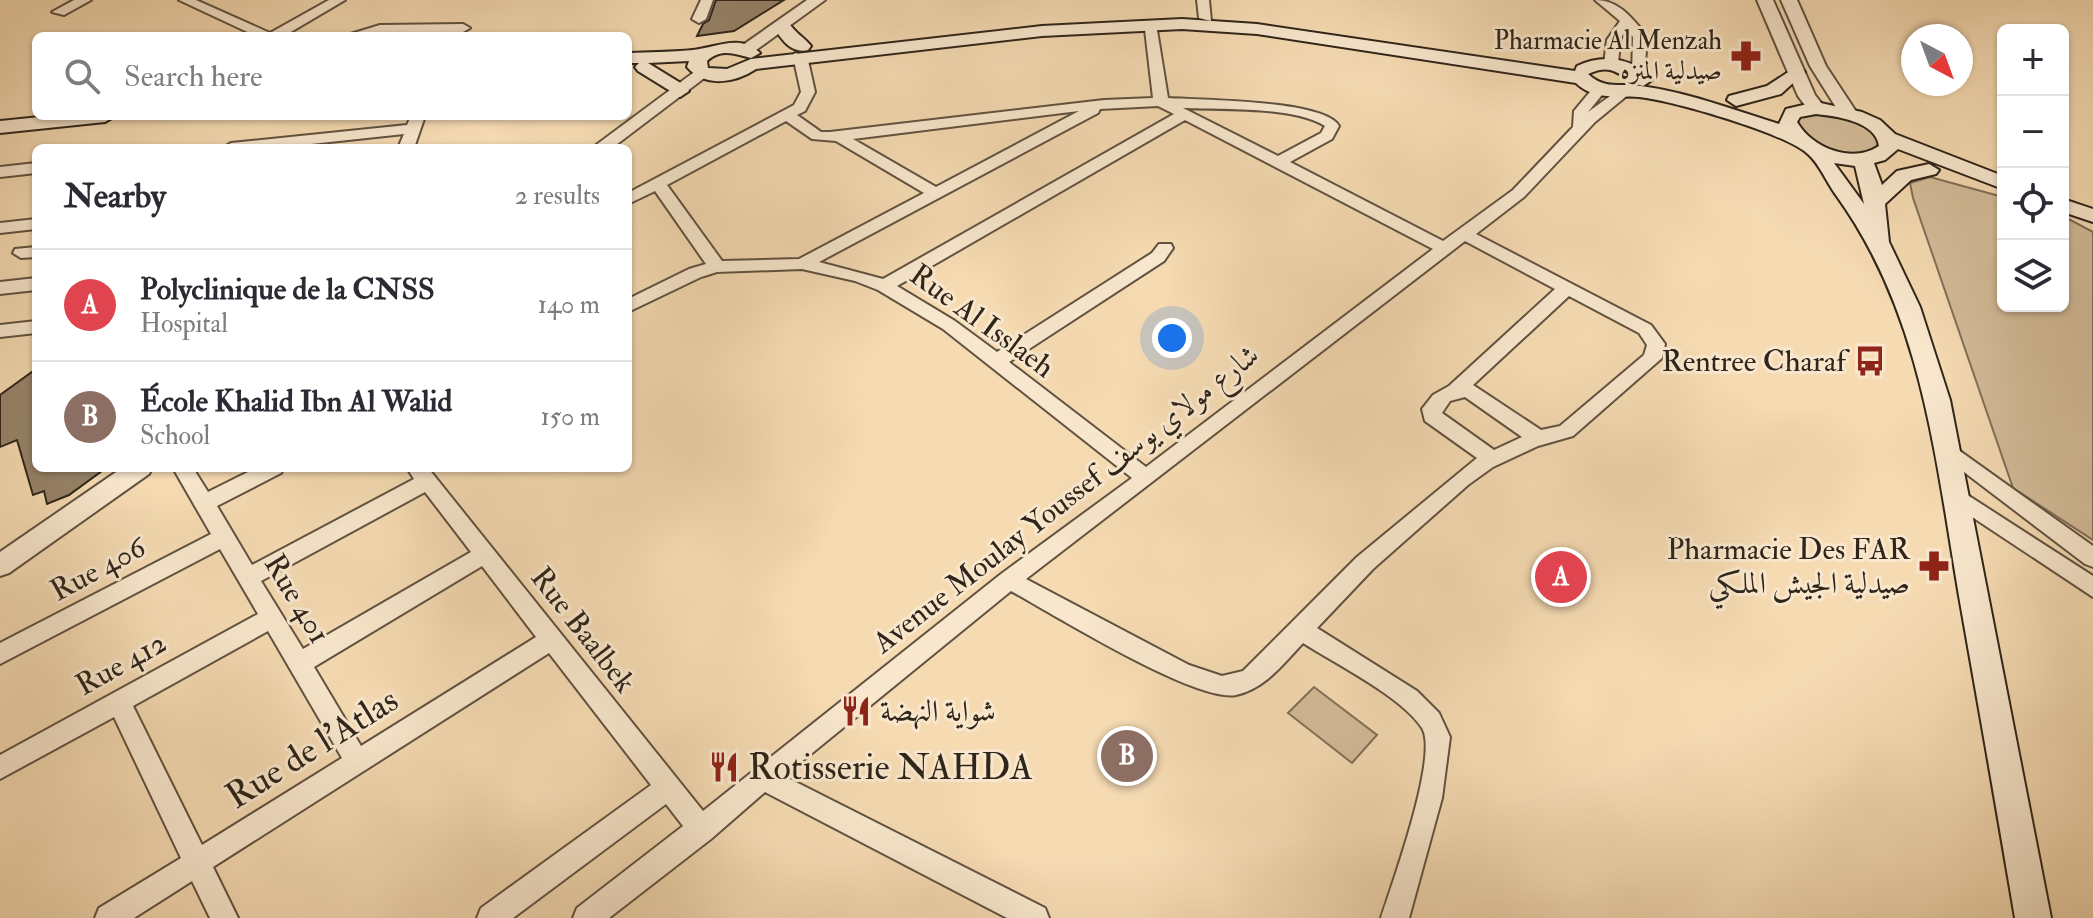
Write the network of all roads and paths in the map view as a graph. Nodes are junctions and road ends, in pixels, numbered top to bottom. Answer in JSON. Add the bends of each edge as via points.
{"nodes":[{"id":1,"x":85,"y":0,"type":"edge"},
{"id":2,"x":339,"y":0,"type":"edge"},
{"id":3,"x":707,"y":0,"type":"edge"},
{"id":4,"x":817,"y":0,"type":"edge"},
{"id":5,"x":1601,"y":0,"type":"edge"},
{"id":6,"x":1765,"y":0,"type":"edge"},
{"id":7,"x":1789,"y":0,"type":"edge"},
{"id":8,"x":197,"y":1,"type":"edge"},
{"id":9,"x":1205,"y":9,"type":"edge"},
{"id":10,"x":59,"y":12,"type":"dead end"},
{"id":11,"x":699,"y":19,"type":"dead end"},
{"id":12,"x":1628,"y":21,"type":"junction"},
{"id":13,"x":1149,"y":24,"type":"junction"},
{"id":14,"x":782,"y":26,"type":"junction"},
{"id":15,"x":463,"y":28,"type":"dead end"},
{"id":16,"x":259,"y":32,"type":"edge"},
{"id":17,"x":281,"y":32,"type":"edge"},
{"id":18,"x":368,"y":32,"type":"edge"},
{"id":19,"x":801,"y":51,"type":"junction"},
{"id":20,"x":746,"y":60,"type":"junction"},
{"id":21,"x":633,"y":64,"type":"edge"},
{"id":22,"x":1611,"y":64,"type":"junction"},
{"id":23,"x":700,"y":65,"type":"junction"},
{"id":24,"x":1796,"y":72,"type":"junction"},
{"id":25,"x":1583,"y":74,"type":"junction"},
{"id":26,"x":1636,"y":85,"type":"junction"},
{"id":27,"x":1599,"y":90,"type":"junction"},
{"id":28,"x":680,"y":91,"type":"junction"},
{"id":29,"x":1736,"y":100,"type":"junction"},
{"id":30,"x":1161,"y":102,"type":"junction"},
{"id":31,"x":1104,"y":104,"type":"junction"},
{"id":32,"x":1816,"y":108,"type":"junction"},
{"id":33,"x":32,"y":111,"type":"edge"},
{"id":34,"x":794,"y":112,"type":"junction"},
{"id":35,"x":1793,"y":113,"type":"junction"},
{"id":36,"x":1848,"y":113,"type":"junction"},
{"id":37,"x":0,"y":114,"type":"edge"},
{"id":38,"x":1185,"y":114,"type":"junction"},
{"id":39,"x":644,"y":118,"type":"junction"},
{"id":40,"x":67,"y":120,"type":"edge"},
{"id":41,"x":416,"y":123,"type":"edge"},
{"id":42,"x":1580,"y":126,"type":"junction"},
{"id":43,"x":0,"y":127,"type":"edge"},
{"id":44,"x":1791,"y":134,"type":"junction"},
{"id":45,"x":838,"y":136,"type":"junction"},
{"id":46,"x":1888,"y":138,"type":"junction"},
{"id":47,"x":351,"y":142,"type":"edge"},
{"id":48,"x":305,"y":144,"type":"edge"},
{"id":49,"x":408,"y":144,"type":"edge"},
{"id":50,"x":607,"y":144,"type":"edge"},
{"id":51,"x":1817,"y":151,"type":"junction"},
{"id":52,"x":1868,"y":158,"type":"junction"},
{"id":53,"x":1279,"y":162,"type":"junction"},
{"id":54,"x":32,"y":169,"type":"edge"},
{"id":55,"x":1929,"y":170,"type":"junction"},
{"id":56,"x":2,"y":175,"type":"edge"},
{"id":57,"x":1997,"y":181,"type":"edge"},
{"id":58,"x":658,"y":184,"type":"junction"},
{"id":59,"x":934,"y":192,"type":"junction"},
{"id":60,"x":632,"y":197,"type":"edge"},
{"id":61,"x":1874,"y":203,"type":"junction"},
{"id":62,"x":2069,"y":207,"type":"edge"},
{"id":63,"x":2093,"y":219,"type":"edge"},
{"id":64,"x":32,"y":224,"type":"edge"},
{"id":65,"x":0,"y":228,"type":"edge"},
{"id":66,"x":1462,"y":233,"type":"junction"},
{"id":67,"x":1882,"y":247,"type":"junction"},
{"id":68,"x":1165,"y":248,"type":"dead end"},
{"id":69,"x":1443,"y":248,"type":"junction"},
{"id":70,"x":802,"y":264,"type":"junction"},
{"id":71,"x":717,"y":267,"type":"junction"},
{"id":72,"x":32,"y":283,"type":"edge"},
{"id":73,"x":884,"y":286,"type":"junction"},
{"id":74,"x":0,"y":288,"type":"edge"},
{"id":75,"x":1567,"y":288,"type":"junction"},
{"id":76,"x":632,"y":304,"type":"edge"},
{"id":77,"x":32,"y":325,"type":"edge"},
{"id":78,"x":0,"y":331,"type":"edge"},
{"id":79,"x":995,"y":362,"type":"junction"},
{"id":80,"x":1457,"y":389,"type":"junction"},
{"id":81,"x":1538,"y":438,"type":"junction"},
{"id":82,"x":1950,"y":451,"type":"junction"},
{"id":83,"x":1493,"y":459,"type":"junction"},
{"id":84,"x":134,"y":472,"type":"edge"},
{"id":85,"x":186,"y":472,"type":"edge"},
{"id":86,"x":266,"y":472,"type":"edge"},
{"id":87,"x":422,"y":475,"type":"edge"},
{"id":88,"x":1146,"y":478,"type":"junction"},
{"id":89,"x":1955,"y":495,"type":"junction"},
{"id":90,"x":205,"y":503,"type":"junction"},
{"id":91,"x":224,"y":537,"type":"junction"},
{"id":92,"x":485,"y":554,"type":"junction"},
{"id":93,"x":2093,"y":558,"type":"edge"},
{"id":94,"x":0,"y":566,"type":"edge"},
{"id":95,"x":249,"y":577,"type":"junction"},
{"id":96,"x":1009,"y":580,"type":"junction"},
{"id":97,"x":2093,"y":588,"type":"edge"},
{"id":98,"x":273,"y":617,"type":"junction"},
{"id":99,"x":1299,"y":629,"type":"junction"},
{"id":100,"x":553,"y":638,"type":"junction"},
{"id":101,"x":0,"y":654,"type":"edge"},
{"id":102,"x":300,"y":663,"type":"junction"},
{"id":103,"x":119,"y":702,"type":"junction"},
{"id":104,"x":357,"y":761,"type":"junction"},
{"id":105,"x":1,"y":763,"type":"edge"},
{"id":106,"x":765,"y":779,"type":"junction"},
{"id":107,"x":669,"y":787,"type":"junction"},
{"id":108,"x":702,"y":830,"type":"junction"},
{"id":109,"x":197,"y":863,"type":"junction"},
{"id":110,"x":109,"y":918,"type":"edge"},
{"id":111,"x":224,"y":918,"type":"edge"},
{"id":112,"x":491,"y":918,"type":"edge"},
{"id":113,"x":587,"y":918,"type":"edge"},
{"id":114,"x":1035,"y":918,"type":"edge"},
{"id":115,"x":1395,"y":918,"type":"edge"},
{"id":116,"x":2033,"y":918,"type":"edge"}],
"edges":[{"from":1,"to":10,"type":"street"},
{"from":2,"to":17,"type":"street"},
{"from":3,"to":11,"type":"street"},
{"from":4,"to":14,"type":"street"},
{"from":5,"to":12,"type":"street"},
{"from":6,"to":24,"type":"street"},
{"from":7,"to":36,"type":"street","via":[[1818,66]]},
{"from":8,"to":16,"type":"street"},
{"from":9,"to":19,"type":"main road"},
{"from":9,"to":25,"type":"main road"},
{"from":12,"to":22,"type":"street","via":[[1617,30]]},
{"from":12,"to":26,"type":"street","via":[[1640,36]]},
{"from":13,"to":19,"type":"main road"},
{"from":13,"to":25,"type":"main road","via":[[1257,29]]},
{"from":13,"to":30,"type":"street"},
{"from":14,"to":19,"type":"main road"},
{"from":14,"to":20,"type":"street"},
{"from":15,"to":18,"type":"street"},
{"from":19,"to":20,"type":"main road"},
{"from":19,"to":34,"type":"street","via":[[808,92]]},
{"from":20,"to":23,"type":"main road","via":[[711,75]]},
{"from":20,"to":23,"type":"main road","via":[[723,47]]},
{"from":20,"to":39,"type":"street"},
{"from":21,"to":23,"type":"main road"},
{"from":21,"to":28,"type":"main road"},
{"from":22,"to":25,"type":"main road","via":[[1594,64]]},
{"from":22,"to":26,"type":"main road"},
{"from":23,"to":28,"type":"street"},
{"from":24,"to":29,"type":"main road","via":[[1774,90]]},
{"from":24,"to":32,"type":"street"},
{"from":25,"to":27,"type":"main road"},
{"from":26,"to":27,"type":"main road"},
{"from":26,"to":29,"type":"main road"},
{"from":26,"to":42,"type":"street","name":"Avenue Moulay Youssef شارع مولاي يوسف"},
{"from":26,"to":44,"type":"main road"},
{"from":27,"to":42,"type":"street","name":"Avenue Moulay Youssef شارع مولاي يوسف","via":[[1581,111]]},
{"from":28,"to":39,"type":"street"},
{"from":29,"to":35,"type":"main road"},
{"from":30,"to":31,"type":"street"},
{"from":30,"to":38,"type":"street"},
{"from":30,"to":53,"type":"street","via":[[1271,108],[1330,122],[1327,136]]},
{"from":31,"to":45,"type":"street"},
{"from":31,"to":59,"type":"street"},
{"from":32,"to":35,"type":"main road"},
{"from":32,"to":36,"type":"main road"},
{"from":33,"to":37,"type":"main road"},
{"from":34,"to":45,"type":"street","via":[[817,136]]},
{"from":34,"to":58,"type":"street"},
{"from":35,"to":44,"type":"main road","via":[[1787,122]]},
{"from":36,"to":46,"type":"main road","via":[[1874,124]]},
{"from":38,"to":53,"type":"street"},
{"from":38,"to":73,"type":"street"},
{"from":39,"to":50,"type":"street"},
{"from":40,"to":43,"type":"main road"},
{"from":41,"to":47,"type":"street"},
{"from":41,"to":49,"type":"street"},
{"from":42,"to":66,"type":"street","name":"Avenue Moulay Youssef شارع مولاي يوسف","via":[[1532,181]]},
{"from":44,"to":51,"type":"main road"},
{"from":45,"to":59,"type":"street"},
{"from":46,"to":52,"type":"main road","via":[[1889,148]]},
{"from":46,"to":57,"type":"main road"},
{"from":47,"to":48,"type":"street"},
{"from":51,"to":52,"type":"main road"},
{"from":51,"to":67,"type":"main road"},
{"from":52,"to":55,"type":"main road"},
{"from":52,"to":61,"type":"main road"},
{"from":53,"to":69,"type":"street"},
{"from":54,"to":56,"type":"street"},
{"from":55,"to":57,"type":"main road"},
{"from":55,"to":61,"type":"main road","via":[[1904,175]]},
{"from":58,"to":60,"type":"street"},
{"from":58,"to":71,"type":"street"},
{"from":59,"to":70,"type":"street"},
{"from":61,"to":67,"type":"main road"},
{"from":62,"to":63,"type":"main road"},
{"from":64,"to":65,"type":"street"},
{"from":66,"to":69,"type":"street","name":"Avenue Moulay Youssef شارع مولاي يوسف"},
{"from":66,"to":75,"type":"street"},
{"from":67,"to":82,"type":"main road","via":[[1915,326]]},
{"from":68,"to":79,"type":"street"},
{"from":69,"to":88,"type":"street","name":"Avenue Moulay Youssef شارع مولاي يوسف"},
{"from":70,"to":71,"type":"street","name":"Rue Al Isslaeh"},
{"from":70,"to":73,"type":"street","name":"Rue Al Isslaeh"},
{"from":71,"to":76,"type":"street","name":"Rue Al Isslaeh"},
{"from":72,"to":74,"type":"street"},
{"from":73,"to":79,"type":"street","name":"Rue Al Isslaeh","via":[[949,325]]},
{"from":75,"to":80,"type":"street"},
{"from":75,"to":81,"type":"street","via":[[1645,329],[1657,350],[1566,431]]},
{"from":77,"to":78,"type":"street"},
{"from":79,"to":88,"type":"street","name":"Rue Al Isslaeh"},
{"from":80,"to":81,"type":"street","via":[[1486,400]]},
{"from":80,"to":83,"type":"street","via":[[1435,404],[1432,416]]},
{"from":81,"to":83,"type":"street"},
{"from":82,"to":89,"type":"main road"},
{"from":82,"to":93,"type":"street"},
{"from":83,"to":99,"type":"street","via":[[1365,563]]},
{"from":84,"to":94,"type":"street"},
{"from":85,"to":90,"type":"street","name":"Rue 401"},
{"from":86,"to":90,"type":"street"},
{"from":87,"to":92,"type":"street","name":"Rue Baalbek"},
{"from":87,"to":95,"type":"street"},
{"from":88,"to":96,"type":"street","name":"Avenue Moulay Youssef شارع مولاي يوسف"},
{"from":89,"to":97,"type":"street"},
{"from":89,"to":116,"type":"main road"},
{"from":90,"to":91,"type":"street","name":"Rue 401"},
{"from":91,"to":95,"type":"street","name":"Rue 401"},
{"from":91,"to":101,"type":"street","name":"Rue 406"},
{"from":92,"to":100,"type":"street","name":"Rue Baalbek"},
{"from":92,"to":102,"type":"street"},
{"from":95,"to":98,"type":"street","name":"Rue 401"},
{"from":96,"to":99,"type":"street","via":[[1181,672],[1222,686],[1251,678]]},
{"from":96,"to":106,"type":"street","name":"Avenue Moulay Youssef شارع مولاي يوسف"},
{"from":98,"to":102,"type":"street","name":"Rue 401"},
{"from":98,"to":103,"type":"street","name":"Rue 412"},
{"from":99,"to":115,"type":"street","via":[[1409,698],[1424,711],[1437,736],[1437,766]]},
{"from":100,"to":104,"type":"street","name":"Rue de l'Atlas"},
{"from":100,"to":107,"type":"street","name":"Rue Baalbek"},
{"from":102,"to":104,"type":"street","name":"Rue 401"},
{"from":103,"to":105,"type":"street","name":"Rue 412"},
{"from":103,"to":109,"type":"street"},
{"from":104,"to":109,"type":"street","name":"Rue de l'Atlas"},
{"from":106,"to":108,"type":"street","name":"Avenue Moulay Youssef شارع مولاي يوسف"},
{"from":106,"to":114,"type":"street"},
{"from":107,"to":108,"type":"street","name":"Rue Baalbek"},
{"from":107,"to":112,"type":"street"},
{"from":108,"to":113,"type":"street","name":"Avenue Moulay Youssef شارع مولاي يوسف"},
{"from":109,"to":110,"type":"street","name":"Rue de l'Atlas"},
{"from":109,"to":111,"type":"street"}]}
